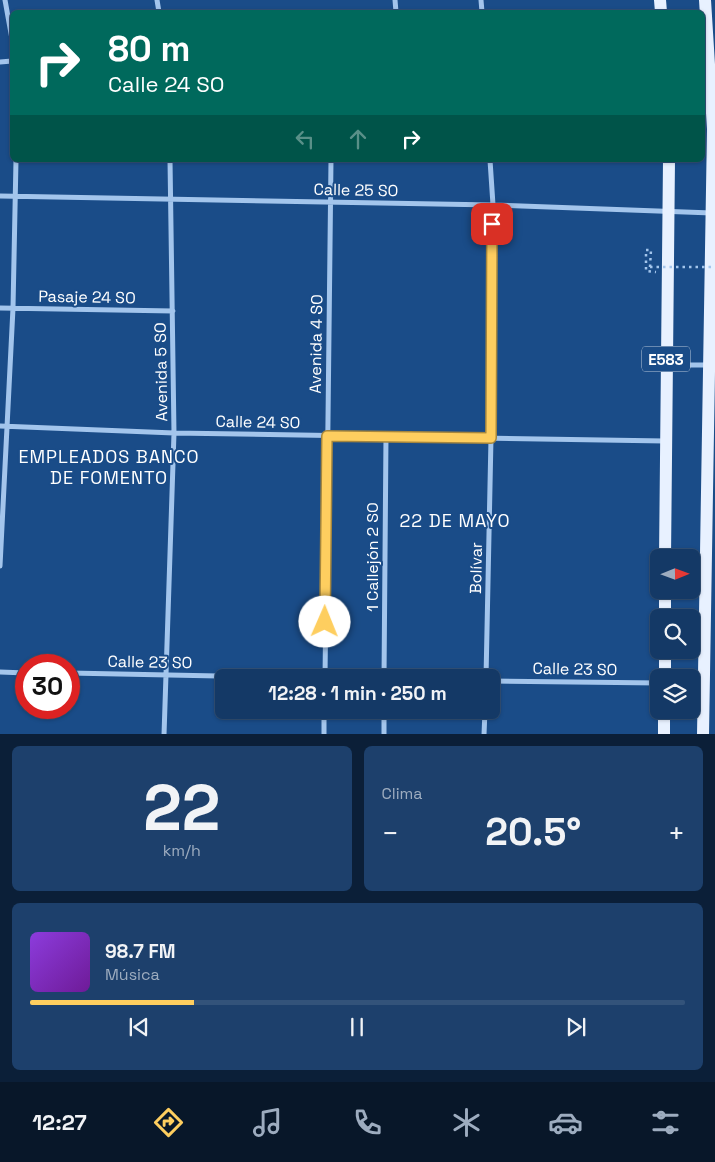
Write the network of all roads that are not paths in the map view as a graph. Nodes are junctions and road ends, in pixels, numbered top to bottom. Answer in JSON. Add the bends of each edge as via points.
{"nodes":[{"id":1,"x":4,"y":0,"type":"edge"},
{"id":2,"x":705,"y":0,"type":"edge"},
{"id":3,"x":10,"y":29,"type":"edge"},
{"id":4,"x":714,"y":129,"type":"edge"},
{"id":5,"x":16,"y":162,"type":"edge"},
{"id":6,"x":170,"y":162,"type":"edge"},
{"id":7,"x":331,"y":162,"type":"edge"},
{"id":8,"x":490,"y":162,"type":"edge"},
{"id":9,"x":669,"y":162,"type":"edge"},
{"id":10,"x":15,"y":195,"type":"junction"},
{"id":11,"x":0,"y":196,"type":"edge"},
{"id":12,"x":172,"y":199,"type":"junction"},
{"id":13,"x":330,"y":202,"type":"junction"},
{"id":14,"x":492,"y":205,"type":"junction"},
{"id":15,"x":668,"y":212,"type":"junction"},
{"id":16,"x":712,"y":213,"type":"junction"},
{"id":17,"x":0,"y":308,"type":"edge"},
{"id":18,"x":13,"y":308,"type":"junction"},
{"id":19,"x":173,"y":311,"type":"junction"},
{"id":20,"x":666,"y":365,"type":"junction"},
{"id":21,"x":712,"y":365,"type":"edge"},
{"id":22,"x":3,"y":426,"type":"edge"},
{"id":23,"x":174,"y":433,"type":"junction"},
{"id":24,"x":327,"y":436,"type":"junction"},
{"id":25,"x":386,"y":436,"type":"junction"},
{"id":26,"x":491,"y":438,"type":"junction"},
{"id":27,"x":665,"y":441,"type":"junction"},
{"id":28,"x":665,"y":549,"type":"edge"},
{"id":29,"x":0,"y":566,"type":"edge"},
{"id":30,"x":710,"y":602,"type":"edge"},
{"id":31,"x":323,"y":669,"type":"edge"},
{"id":32,"x":384,"y":669,"type":"edge"},
{"id":33,"x":486,"y":669,"type":"edge"},
{"id":34,"x":0,"y":672,"type":"edge"},
{"id":35,"x":15,"y":673,"type":"edge"},
{"id":36,"x":80,"y":673,"type":"edge"},
{"id":37,"x":164,"y":675,"type":"junction"},
{"id":38,"x":215,"y":676,"type":"edge"},
{"id":39,"x":500,"y":681,"type":"edge"},
{"id":40,"x":650,"y":683,"type":"edge"},
{"id":41,"x":324,"y":719,"type":"edge"},
{"id":42,"x":384,"y":719,"type":"edge"},
{"id":43,"x":485,"y":719,"type":"edge"},
{"id":44,"x":664,"y":719,"type":"edge"},
{"id":45,"x":164,"y":734,"type":"edge"},
{"id":46,"x":324,"y":734,"type":"edge"},
{"id":47,"x":384,"y":734,"type":"edge"},
{"id":48,"x":484,"y":734,"type":"edge"},
{"id":49,"x":664,"y":734,"type":"edge"},
{"id":50,"x":703,"y":734,"type":"edge"}],
"edges":[{"from":1,"to":3,"type":"street"},
{"from":2,"to":4,"type":"main road","number":"E583"},
{"from":4,"to":16,"type":"main road","number":"E583"},
{"from":5,"to":10,"type":"street"},
{"from":6,"to":12,"type":"street","name":"Avenida 5 SO"},
{"from":7,"to":13,"type":"street","name":"Avenida 4 SO"},
{"from":8,"to":14,"type":"street","name":"Bolívar"},
{"from":9,"to":15,"type":"main road","number":"E583"},
{"from":10,"to":11,"type":"street","name":"Calle 25 SO"},
{"from":10,"to":12,"type":"street","name":"Calle 25 SO"},
{"from":10,"to":18,"type":"street"},
{"from":12,"to":13,"type":"street","name":"Calle 25 SO"},
{"from":12,"to":19,"type":"street","name":"Avenida 5 SO"},
{"from":13,"to":14,"type":"street","name":"Calle 25 SO"},
{"from":13,"to":24,"type":"street","name":"Avenida 4 SO"},
{"from":14,"to":15,"type":"street","name":"Calle 25 SO"},
{"from":14,"to":26,"type":"street","name":"Bolívar"},
{"from":15,"to":16,"type":"street","name":"Calle 25 SO"},
{"from":15,"to":20,"type":"main road","number":"E583"},
{"from":16,"to":21,"type":"main road","number":"E583"},
{"from":17,"to":18,"type":"street","name":"Pasaje 24 SO"},
{"from":18,"to":19,"type":"street","name":"Pasaje 24 SO"},
{"from":18,"to":22,"type":"street"},
{"from":19,"to":23,"type":"street","name":"Avenida 5 SO"},
{"from":20,"to":21,"type":"street"},
{"from":20,"to":27,"type":"main road","number":"E583"},
{"from":21,"to":30,"type":"main road","number":"E583"},
{"from":22,"to":23,"type":"street","name":"Calle 24 SO"},
{"from":22,"to":29,"type":"street"},
{"from":23,"to":24,"type":"street","name":"Calle 24 SO"},
{"from":23,"to":37,"type":"street","name":"Avenida 5 SO"},
{"from":24,"to":25,"type":"street","name":"Calle 24 SO"},
{"from":24,"to":31,"type":"street","name":"Avenida 4 SO"},
{"from":25,"to":26,"type":"street","name":"Calle 24 SO"},
{"from":25,"to":32,"type":"street","name":"1 Callejón 2 SO"},
{"from":26,"to":27,"type":"street","name":"Calle 24 SO"},
{"from":26,"to":33,"type":"street","name":"Bolívar"},
{"from":27,"to":28,"type":"main road","number":"E583"},
{"from":30,"to":50,"type":"main road","number":"E583"},
{"from":34,"to":35,"type":"street"},
{"from":36,"to":37,"type":"street","name":"Calle 23 SO"},
{"from":37,"to":38,"type":"street","name":"Calle 23 SO"},
{"from":37,"to":45,"type":"street","name":"Avenida 5 SO"},
{"from":39,"to":40,"type":"street","name":"Calle 23 SO"},
{"from":41,"to":46,"type":"street"},
{"from":42,"to":47,"type":"street"},
{"from":43,"to":48,"type":"street"},
{"from":44,"to":49,"type":"main road"}]}
